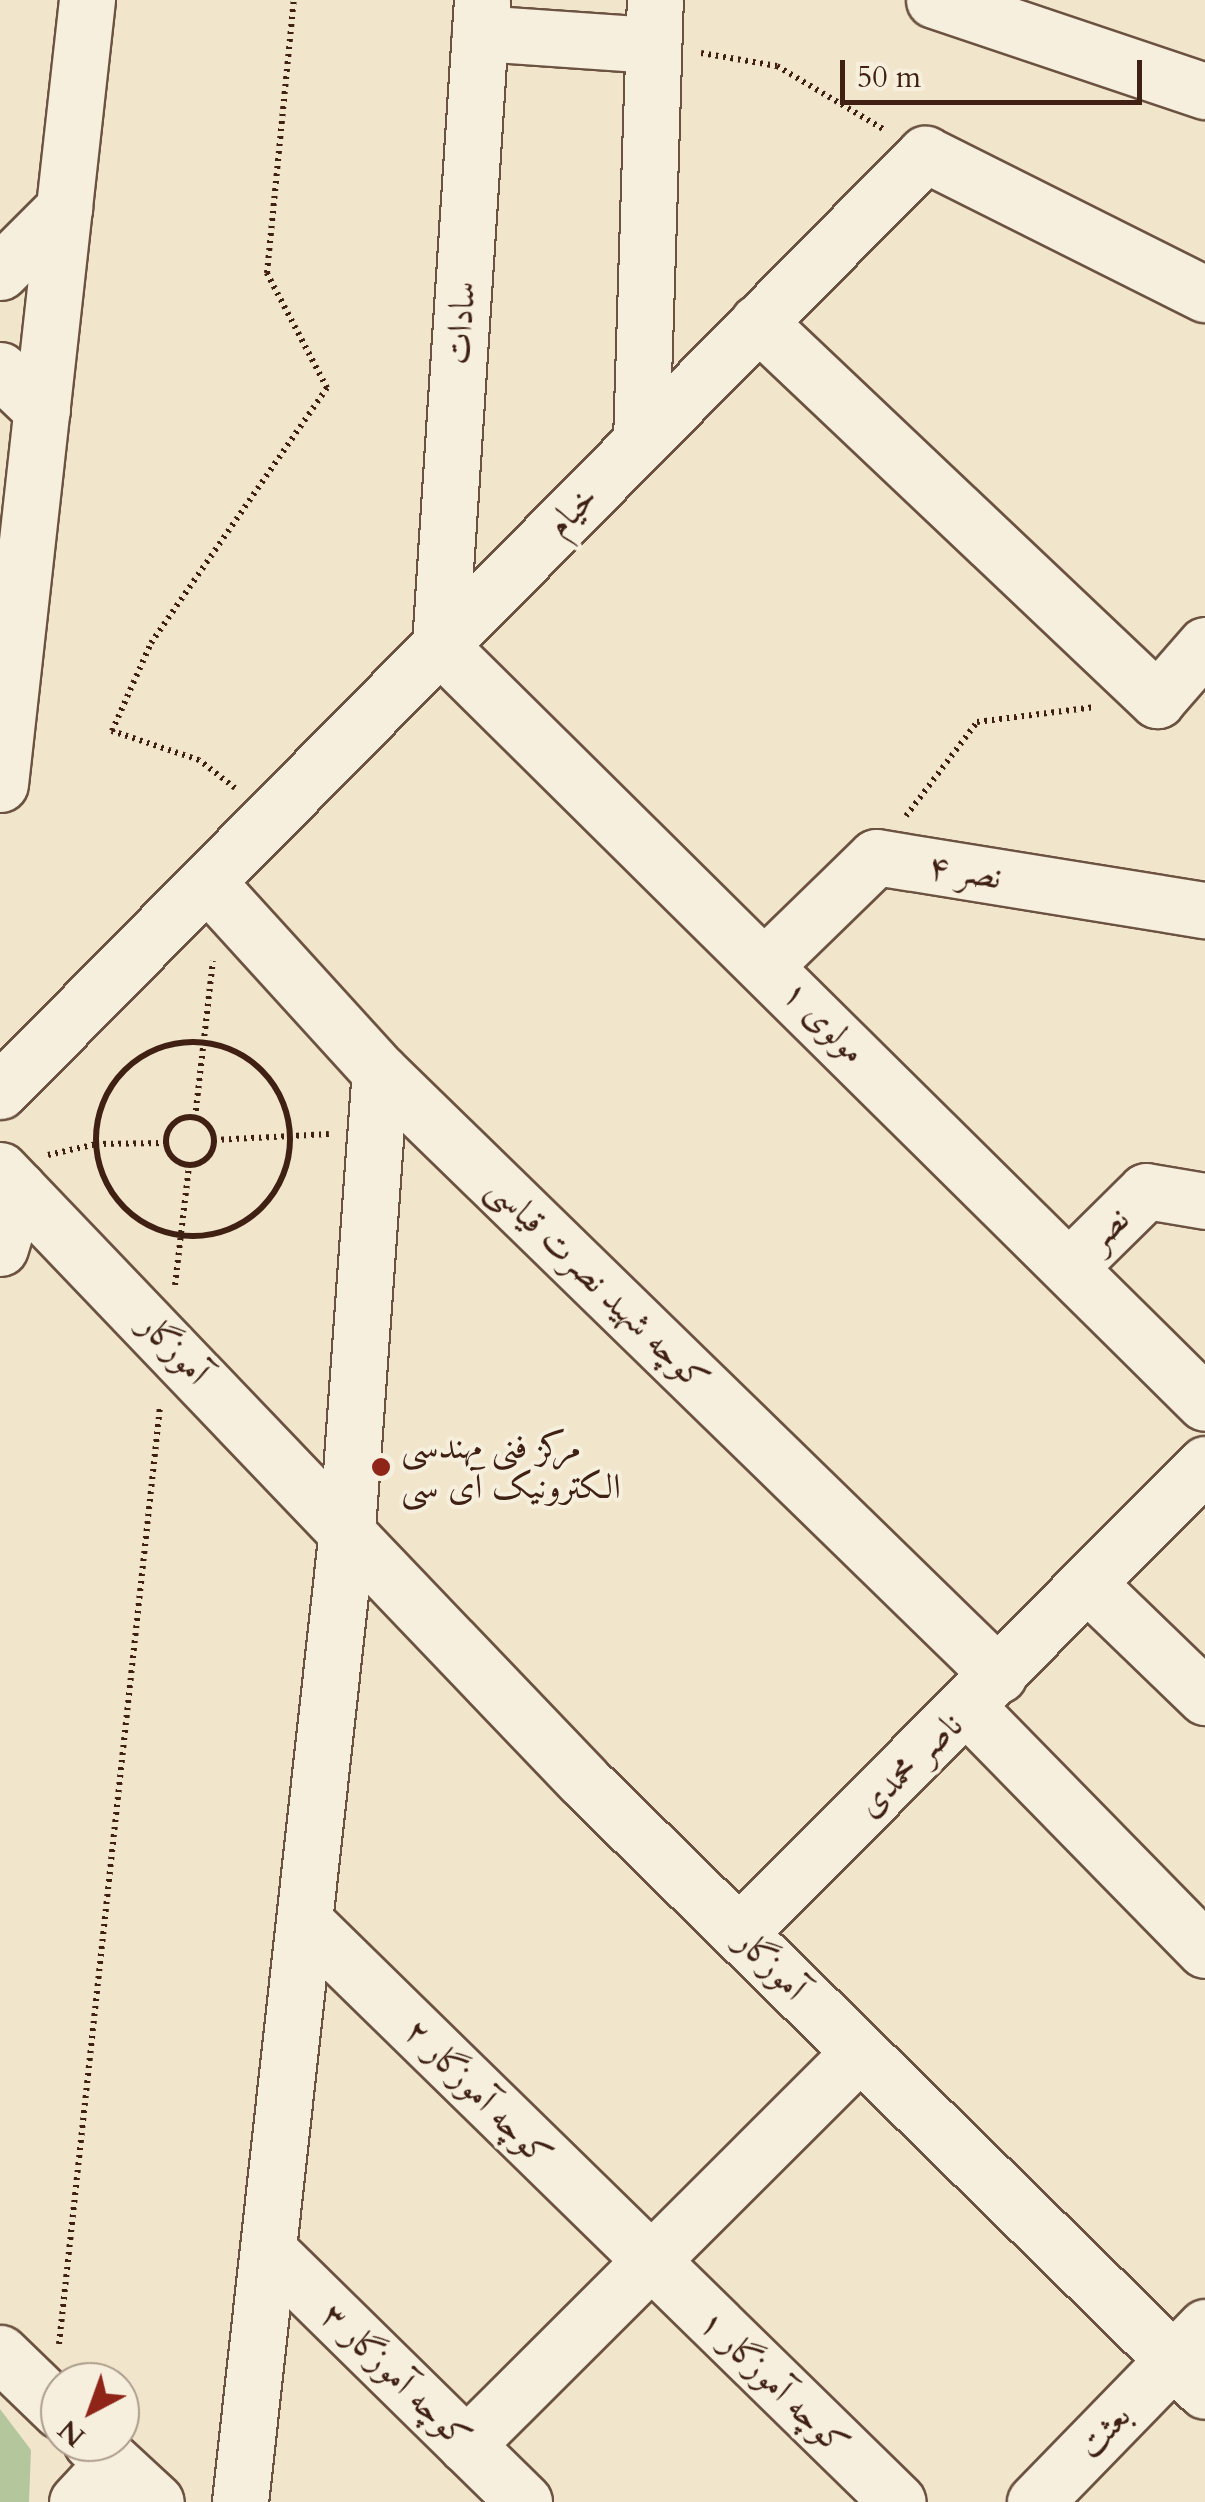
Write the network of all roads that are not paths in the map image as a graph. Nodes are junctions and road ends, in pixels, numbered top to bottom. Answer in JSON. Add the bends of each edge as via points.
{"nodes":[{"id":1,"x":934,"y":0,"type":"edge"},
{"id":2,"x":77,"y":8,"type":"edge"},
{"id":3,"x":481,"y":16,"type":"edge"},
{"id":4,"x":654,"y":22,"type":"edge"},
{"id":5,"x":1205,"y":91,"type":"edge"},
{"id":6,"x":64,"y":208,"type":"junction"},
{"id":7,"x":0,"y":272,"type":"edge"},
{"id":8,"x":1205,"y":294,"type":"edge"},
{"id":9,"x":758,"y":322,"type":"junction"},
{"id":10,"x":0,"y":370,"type":"edge"},
{"id":11,"x":42,"y":410,"type":"junction"},
{"id":12,"x":641,"y":440,"type":"junction"},
{"id":13,"x":1205,"y":644,"type":"edge"},
{"id":14,"x":440,"y":646,"type":"junction"},
{"id":15,"x":1181,"y":704,"type":"edge"},
{"id":16,"x":1,"y":757,"type":"edge"},
{"id":17,"x":214,"y":888,"type":"junction"},
{"id":18,"x":1205,"y":910,"type":"edge"},
{"id":19,"x":766,"y":964,"type":"junction"},
{"id":20,"x":380,"y":1072,"type":"junction"},
{"id":21,"x":0,"y":1091,"type":"edge"},
{"id":22,"x":9,"y":1179,"type":"edge"},
{"id":23,"x":1205,"y":1201,"type":"edge"},
{"id":24,"x":0,"y":1248,"type":"edge"},
{"id":25,"x":1069,"y":1266,"type":"junction"},
{"id":26,"x":1205,"y":1403,"type":"edge"},
{"id":27,"x":1205,"y":1464,"type":"edge"},
{"id":28,"x":347,"y":1529,"type":"junction"},
{"id":29,"x":1088,"y":1584,"type":"junction"},
{"id":30,"x":983,"y":1691,"type":"junction"},
{"id":31,"x":1205,"y":1697,"type":"edge"},
{"id":32,"x":305,"y":1922,"type":"junction"},
{"id":33,"x":739,"y":1933,"type":"junction"},
{"id":34,"x":1205,"y":1950,"type":"edge"},
{"id":35,"x":860,"y":2052,"type":"junction"},
{"id":36,"x":268,"y":2250,"type":"junction"},
{"id":37,"x":650,"y":2264,"type":"junction"},
{"id":38,"x":0,"y":2354,"type":"edge"},
{"id":39,"x":1194,"y":2360,"type":"edge"},
{"id":40,"x":40,"y":2393,"type":"edge"},
{"id":41,"x":466,"y":2445,"type":"junction"},
{"id":42,"x":97,"y":2462,"type":"edge"},
{"id":43,"x":113,"y":2462,"type":"edge"},
{"id":44,"x":1039,"y":2501,"type":"edge"},
{"id":45,"x":77,"y":2502,"type":"edge"},
{"id":46,"x":156,"y":2502,"type":"edge"},
{"id":47,"x":240,"y":2502,"type":"edge"},
{"id":48,"x":524,"y":2502,"type":"edge"},
{"id":49,"x":898,"y":2502,"type":"edge"}],
"edges":[{"from":1,"to":5,"type":"street"},
{"from":2,"to":6,"type":"street"},
{"from":3,"to":4,"type":"street"},
{"from":3,"to":14,"type":"street","name":"سادات"},
{"from":4,"to":12,"type":"street"},
{"from":6,"to":7,"type":"street"},
{"from":6,"to":11,"type":"street"},
{"from":8,"to":9,"type":"street","name":"خیام","via":[[924,154]]},
{"from":9,"to":12,"type":"street","name":"خیام"},
{"from":9,"to":15,"type":"street"},
{"from":10,"to":11,"type":"street"},
{"from":11,"to":16,"type":"street"},
{"from":12,"to":14,"type":"street","name":"خیام"},
{"from":13,"to":15,"type":"street"},
{"from":14,"to":17,"type":"street","name":"خیام","via":[[272,816]]},
{"from":14,"to":19,"type":"street","name":"مولوی ۱"},
{"from":17,"to":20,"type":"street","name":"کوچه شهید نصرت قیاسی"},
{"from":17,"to":21,"type":"street","name":"خیام"},
{"from":18,"to":19,"type":"street","name":"نصر ۴","via":[[876,857]]},
{"from":19,"to":25,"type":"street","name":"مولوی ۱"},
{"from":20,"to":28,"type":"street"},
{"from":20,"to":30,"type":"street","name":"کوچه شهید نصرت قیاسی"},
{"from":22,"to":24,"type":"street"},
{"from":22,"to":28,"type":"street","name":"آموزگار"},
{"from":23,"to":25,"type":"street","name":"نصر","via":[[1146,1190]]},
{"from":25,"to":26,"type":"street","name":"مولوی ۱"},
{"from":27,"to":29,"type":"street"},
{"from":28,"to":32,"type":"street"},
{"from":28,"to":33,"type":"street","name":"آموزگار"},
{"from":29,"to":30,"type":"street"},
{"from":29,"to":31,"type":"street"},
{"from":30,"to":33,"type":"street","name":"ناصر محمدی"},
{"from":30,"to":34,"type":"street","name":"ناصر محمدی"},
{"from":32,"to":36,"type":"street"},
{"from":32,"to":37,"type":"street","name":"کوچه آموزگار ۲"},
{"from":33,"to":35,"type":"street","name":"آموزگار"},
{"from":35,"to":37,"type":"street"},
{"from":35,"to":39,"type":"street","name":"آموزگار"},
{"from":36,"to":41,"type":"street","name":"کوچه آموزگار ۳"},
{"from":36,"to":47,"type":"street"},
{"from":37,"to":41,"type":"street"},
{"from":37,"to":49,"type":"street","name":"کوچه آموزگار ۱"},
{"from":38,"to":40,"type":"street"},
{"from":39,"to":44,"type":"street","name":"بعثت"},
{"from":41,"to":48,"type":"street","name":"کوچه آموزگار ۳"},
{"from":42,"to":45,"type":"street"},
{"from":43,"to":46,"type":"street"}]}
